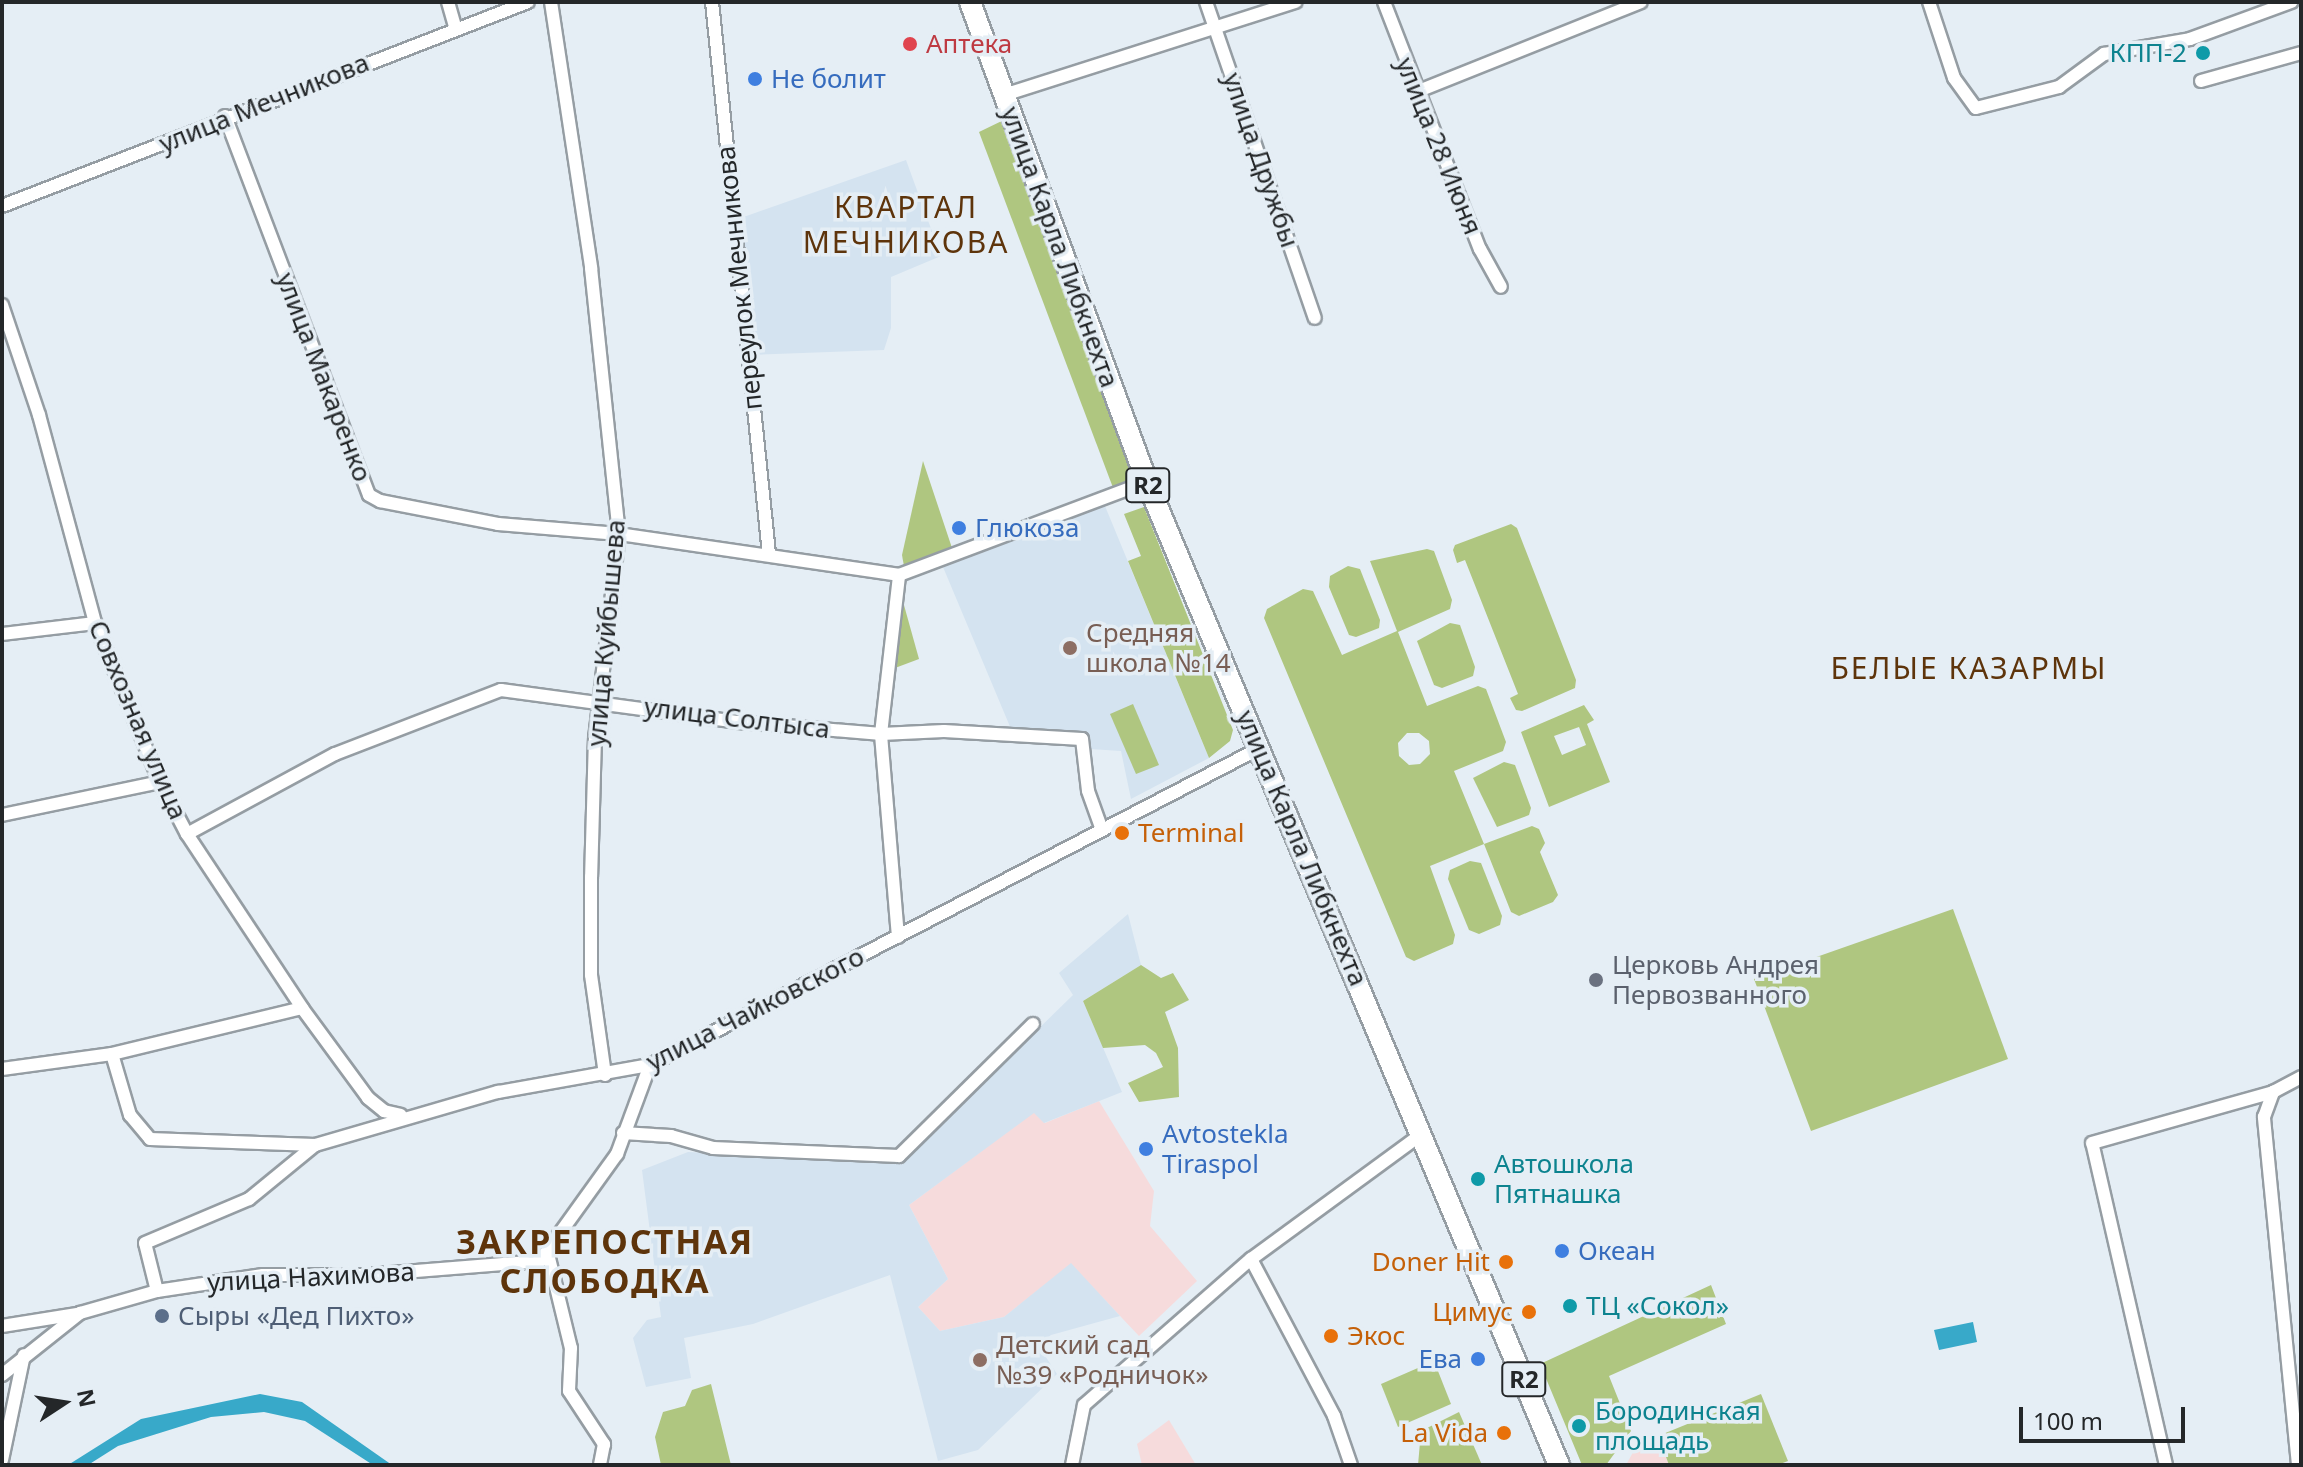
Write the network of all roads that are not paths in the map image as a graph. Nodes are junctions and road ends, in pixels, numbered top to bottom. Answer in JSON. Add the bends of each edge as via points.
{"nodes":[{"id":1,"x":448,"y":2,"type":"edge"},
{"id":2,"x":528,"y":2,"type":"edge"},
{"id":3,"x":551,"y":2,"type":"edge"},
{"id":4,"x":712,"y":2,"type":"edge"},
{"id":5,"x":970,"y":2,"type":"edge"},
{"id":6,"x":1206,"y":2,"type":"edge"},
{"id":7,"x":1296,"y":2,"type":"edge"},
{"id":8,"x":1384,"y":2,"type":"edge"},
{"id":9,"x":1641,"y":2,"type":"edge"},
{"id":10,"x":1929,"y":2,"type":"edge"},
{"id":11,"x":2291,"y":2,"type":"edge"},
{"id":12,"x":455,"y":27,"type":"junction"},
{"id":13,"x":1214,"y":27,"type":"junction"},
{"id":14,"x":2301,"y":53,"type":"edge"},
{"id":15,"x":2201,"y":81,"type":"dead end"},
{"id":16,"x":1416,"y":92,"type":"junction"},
{"id":17,"x":1004,"y":95,"type":"junction"},
{"id":18,"x":225,"y":116,"type":"junction"},
{"id":19,"x":2,"y":206,"type":"edge"},
{"id":20,"x":1501,"y":287,"type":"dead end"},
{"id":21,"x":2,"y":305,"type":"edge"},
{"id":22,"x":1315,"y":318,"type":"dead end"},
{"id":23,"x":1147,"y":482,"type":"junction"},
{"id":24,"x":619,"y":534,"type":"junction"},
{"id":25,"x":769,"y":554,"type":"junction"},
{"id":26,"x":899,"y":575,"type":"junction"},
{"id":27,"x":95,"y":623,"type":"junction"},
{"id":28,"x":2,"y":634,"type":"edge"},
{"id":29,"x":599,"y":701,"type":"junction"},
{"id":30,"x":881,"y":734,"type":"junction"},
{"id":31,"x":1260,"y":748,"type":"junction"},
{"id":32,"x":160,"y":782,"type":"junction"},
{"id":33,"x":2,"y":815,"type":"edge"},
{"id":34,"x":1102,"y":830,"type":"junction"},
{"id":35,"x":187,"y":834,"type":"junction"},
{"id":36,"x":898,"y":937,"type":"junction"},
{"id":37,"x":302,"y":1008,"type":"junction"},
{"id":38,"x":1033,"y":1024,"type":"dead end"},
{"id":39,"x":112,"y":1054,"type":"junction"},
{"id":40,"x":650,"y":1065,"type":"junction"},
{"id":41,"x":2,"y":1069,"type":"edge"},
{"id":42,"x":605,"y":1075,"type":"junction"},
{"id":43,"x":2301,"y":1077,"type":"edge"},
{"id":44,"x":2273,"y":1092,"type":"junction"},
{"id":45,"x":404,"y":1116,"type":"junction"},
{"id":46,"x":623,"y":1133,"type":"junction"},
{"id":47,"x":1423,"y":1133,"type":"junction"},
{"id":48,"x":315,"y":1145,"type":"junction"},
{"id":49,"x":548,"y":1254,"type":"junction"},
{"id":50,"x":1251,"y":1259,"type":"junction"},
{"id":51,"x":157,"y":1291,"type":"junction"},
{"id":52,"x":80,"y":1313,"type":"junction"},
{"id":53,"x":2,"y":1326,"type":"edge"},
{"id":54,"x":24,"y":1355,"type":"junction"},
{"id":55,"x":2,"y":1375,"type":"edge"},
{"id":56,"x":2296,"y":1400,"type":"edge"},
{"id":57,"x":2,"y":1460,"type":"edge"},
{"id":58,"x":1071,"y":1463,"type":"edge"},
{"id":59,"x":600,"y":1465,"type":"edge"},
{"id":60,"x":1351,"y":1465,"type":"edge"},
{"id":61,"x":1559,"y":1465,"type":"edge"},
{"id":62,"x":2166,"y":1465,"type":"edge"},
{"id":63,"x":2298,"y":1465,"type":"edge"}],
"edges":[{"from":1,"to":12,"type":"street"},
{"from":2,"to":12,"type":"street","name":"улица Мечникова"},
{"from":3,"to":24,"type":"street","name":"улица Куйбышева","via":[[591,268]]},
{"from":4,"to":25,"type":"street","name":"переулок Мечникова"},
{"from":5,"to":17,"type":"main road","name":"улица Карла Либкнехта","number":"R2"},
{"from":6,"to":13,"type":"street","name":"улица Дружбы"},
{"from":7,"to":13,"type":"street"},
{"from":8,"to":16,"type":"street","name":"улица 28 Июня"},
{"from":9,"to":16,"type":"street"},
{"from":10,"to":11,"type":"street","via":[[1954,78],[1976,108],[2059,87],[2104,54],[2190,39]]},
{"from":12,"to":18,"type":"street","name":"улица Мечникова"},
{"from":13,"to":17,"type":"street"},
{"from":13,"to":22,"type":"street","name":"улица Дружбы"},
{"from":14,"to":15,"type":"street"},
{"from":16,"to":20,"type":"street","name":"улица 28 Июня"},
{"from":17,"to":23,"type":"main road","name":"улица Карла Либкнехта","number":"R2"},
{"from":18,"to":19,"type":"street","name":"улица Мечникова"},
{"from":18,"to":24,"type":"street","name":"улица Макаренко","via":[[369,495],[498,524]]},
{"from":21,"to":27,"type":"street","name":"Совхозная улица","via":[[39,415]]},
{"from":23,"to":26,"type":"street"},
{"from":23,"to":31,"type":"main road","name":"улица Карла Либкнехта","number":"R2"},
{"from":24,"to":25,"type":"street","name":"улица Макаренко"},
{"from":24,"to":29,"type":"street","name":"улица Куйбышева"},
{"from":25,"to":26,"type":"street","name":"улица Макаренко"},
{"from":26,"to":30,"type":"street"},
{"from":27,"to":28,"type":"street"},
{"from":27,"to":32,"type":"street","name":"Совхозная улица"},
{"from":29,"to":30,"type":"street","name":"улица Солтыса","via":[[739,722]]},
{"from":29,"to":35,"type":"street","name":"улица Солтыса","via":[[501,690],[470,700],[335,754]]},
{"from":29,"to":42,"type":"street","name":"улица Куйбышева","via":[[591,975]]},
{"from":30,"to":34,"type":"street","name":"улица Солтыса","via":[[944,731],[1082,739],[1088,791]]},
{"from":30,"to":36,"type":"street"},
{"from":31,"to":34,"type":"street","name":"улица Чайковского"},
{"from":31,"to":47,"type":"main road","name":"улица Карла Либкнехта","number":"R2"},
{"from":32,"to":33,"type":"street"},
{"from":32,"to":35,"type":"street","name":"Совхозная улица"},
{"from":34,"to":36,"type":"street","name":"улица Чайковского"},
{"from":35,"to":37,"type":"street","name":"Совхозная улица"},
{"from":36,"to":40,"type":"street","name":"улица Чайковского"},
{"from":37,"to":39,"type":"street"},
{"from":37,"to":45,"type":"street","name":"Совхозная улица","via":[[368,1098],[384,1111]]},
{"from":38,"to":46,"type":"street","via":[[899,1156],[737,1150],[671,1136]]},
{"from":39,"to":41,"type":"street"},
{"from":39,"to":48,"type":"street","via":[[130,1115],[150,1139]]},
{"from":40,"to":42,"type":"street","name":"улица Чайковского"},
{"from":40,"to":46,"type":"street"},
{"from":42,"to":45,"type":"street","name":"улица Чайковского","via":[[498,1092]]},
{"from":43,"to":44,"type":"street"},
{"from":44,"to":56,"type":"street","via":[[2266,1105],[2264,1137]]},
{"from":44,"to":62,"type":"street","via":[[2092,1143]]},
{"from":45,"to":48,"type":"street","name":"улица Чайковского"},
{"from":46,"to":49,"type":"street","via":[[617,1154]]},
{"from":47,"to":50,"type":"street"},
{"from":47,"to":61,"type":"main road","name":"улица Карла Либкнехта","number":"R2"},
{"from":48,"to":51,"type":"street","name":"улица Чайковского","via":[[249,1199],[145,1243]]},
{"from":49,"to":51,"type":"street","name":"улица Нахимова","via":[[528,1264],[263,1275]]},
{"from":49,"to":59,"type":"street","via":[[571,1348],[569,1391],[604,1444]]},
{"from":50,"to":58,"type":"street","via":[[1084,1405]]},
{"from":50,"to":60,"type":"street","via":[[1334,1416]]},
{"from":51,"to":52,"type":"street","name":"улица Нахимова"},
{"from":52,"to":53,"type":"street"},
{"from":52,"to":54,"type":"street","name":"улица Нахимова"},
{"from":54,"to":55,"type":"street","name":"улица Нахимова"},
{"from":54,"to":57,"type":"street"},
{"from":56,"to":63,"type":"street"}]}
